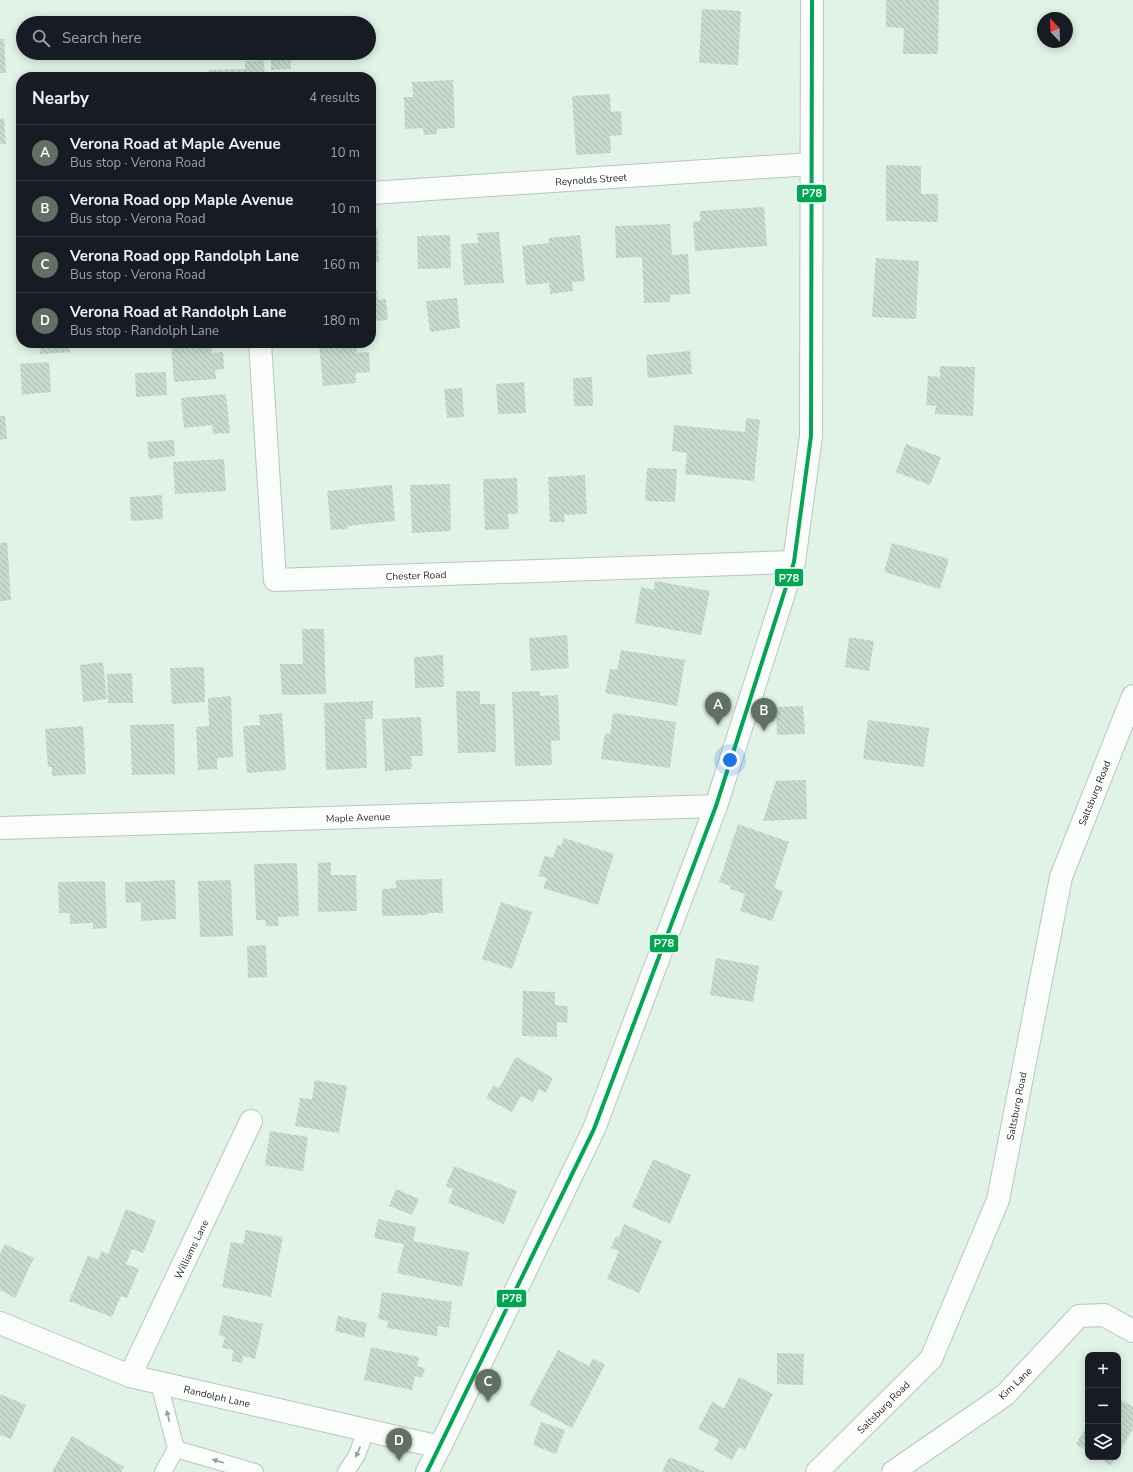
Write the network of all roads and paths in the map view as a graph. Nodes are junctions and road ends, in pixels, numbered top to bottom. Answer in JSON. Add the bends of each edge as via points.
{"nodes":[{"id":1,"x":812,"y":0,"type":"edge"},
{"id":2,"x":811,"y":164,"type":"junction"},
{"id":3,"x":376,"y":193,"type":"edge"},
{"id":4,"x":260,"y":348,"type":"edge"},
{"id":5,"x":794,"y":562,"type":"junction"},
{"id":6,"x":1133,"y":696,"type":"edge"},
{"id":7,"x":716,"y":806,"type":"junction"},
{"id":8,"x":0,"y":828,"type":"edge"},
{"id":9,"x":252,"y":1121,"type":"dead end"},
{"id":10,"x":0,"y":1323,"type":"edge"},
{"id":11,"x":1133,"y":1331,"type":"edge"},
{"id":12,"x":130,"y":1376,"type":"junction"},
{"id":13,"x":159,"y":1383,"type":"junction"},
{"id":14,"x":366,"y":1430,"type":"junction"},
{"id":15,"x":440,"y":1447,"type":"junction"},
{"id":16,"x":176,"y":1449,"type":"junction"},
{"id":17,"x":163,"y":1472,"type":"edge"},
{"id":18,"x":256,"y":1472,"type":"edge"},
{"id":19,"x":346,"y":1472,"type":"edge"},
{"id":20,"x":427,"y":1472,"type":"edge"},
{"id":21,"x":817,"y":1472,"type":"edge"},
{"id":22,"x":893,"y":1472,"type":"edge"}],
"edges":[{"from":1,"to":2,"type":"street"},
{"from":2,"to":3,"type":"street","name":"Reynolds Street"},
{"from":2,"to":5,"type":"street","via":[[811,436]]},
{"from":4,"to":5,"type":"street","name":"Chester Road","via":[[275,580]]},
{"from":5,"to":7,"type":"street"},
{"from":6,"to":21,"type":"street","name":"Saltsburg Road","via":[[1061,877],[998,1200],[931,1359]]},
{"from":7,"to":8,"type":"street","name":"Maple Avenue"},
{"from":7,"to":15,"type":"street","via":[[594,1129]]},
{"from":9,"to":12,"type":"street","name":"Williams Lane"},
{"from":10,"to":12,"type":"street","name":"Randolph Lane"},
{"from":11,"to":22,"type":"street","name":"Kim Lane","via":[[1104,1315],[1079,1316],[1005,1395]]},
{"from":12,"to":13,"type":"street","name":"Randolph Lane"},
{"from":13,"to":14,"type":"street","name":"Randolph Lane"},
{"from":16,"to":13,"type":"lane","one_way":true},
{"from":14,"to":15,"type":"street","name":"Randolph Lane"},
{"from":14,"to":19,"type":"lane","one_way":true,"via":[[357,1455]]},
{"from":15,"to":20,"type":"street"},
{"from":16,"to":17,"type":"lane"},
{"from":18,"to":16,"type":"lane","one_way":true}]}
